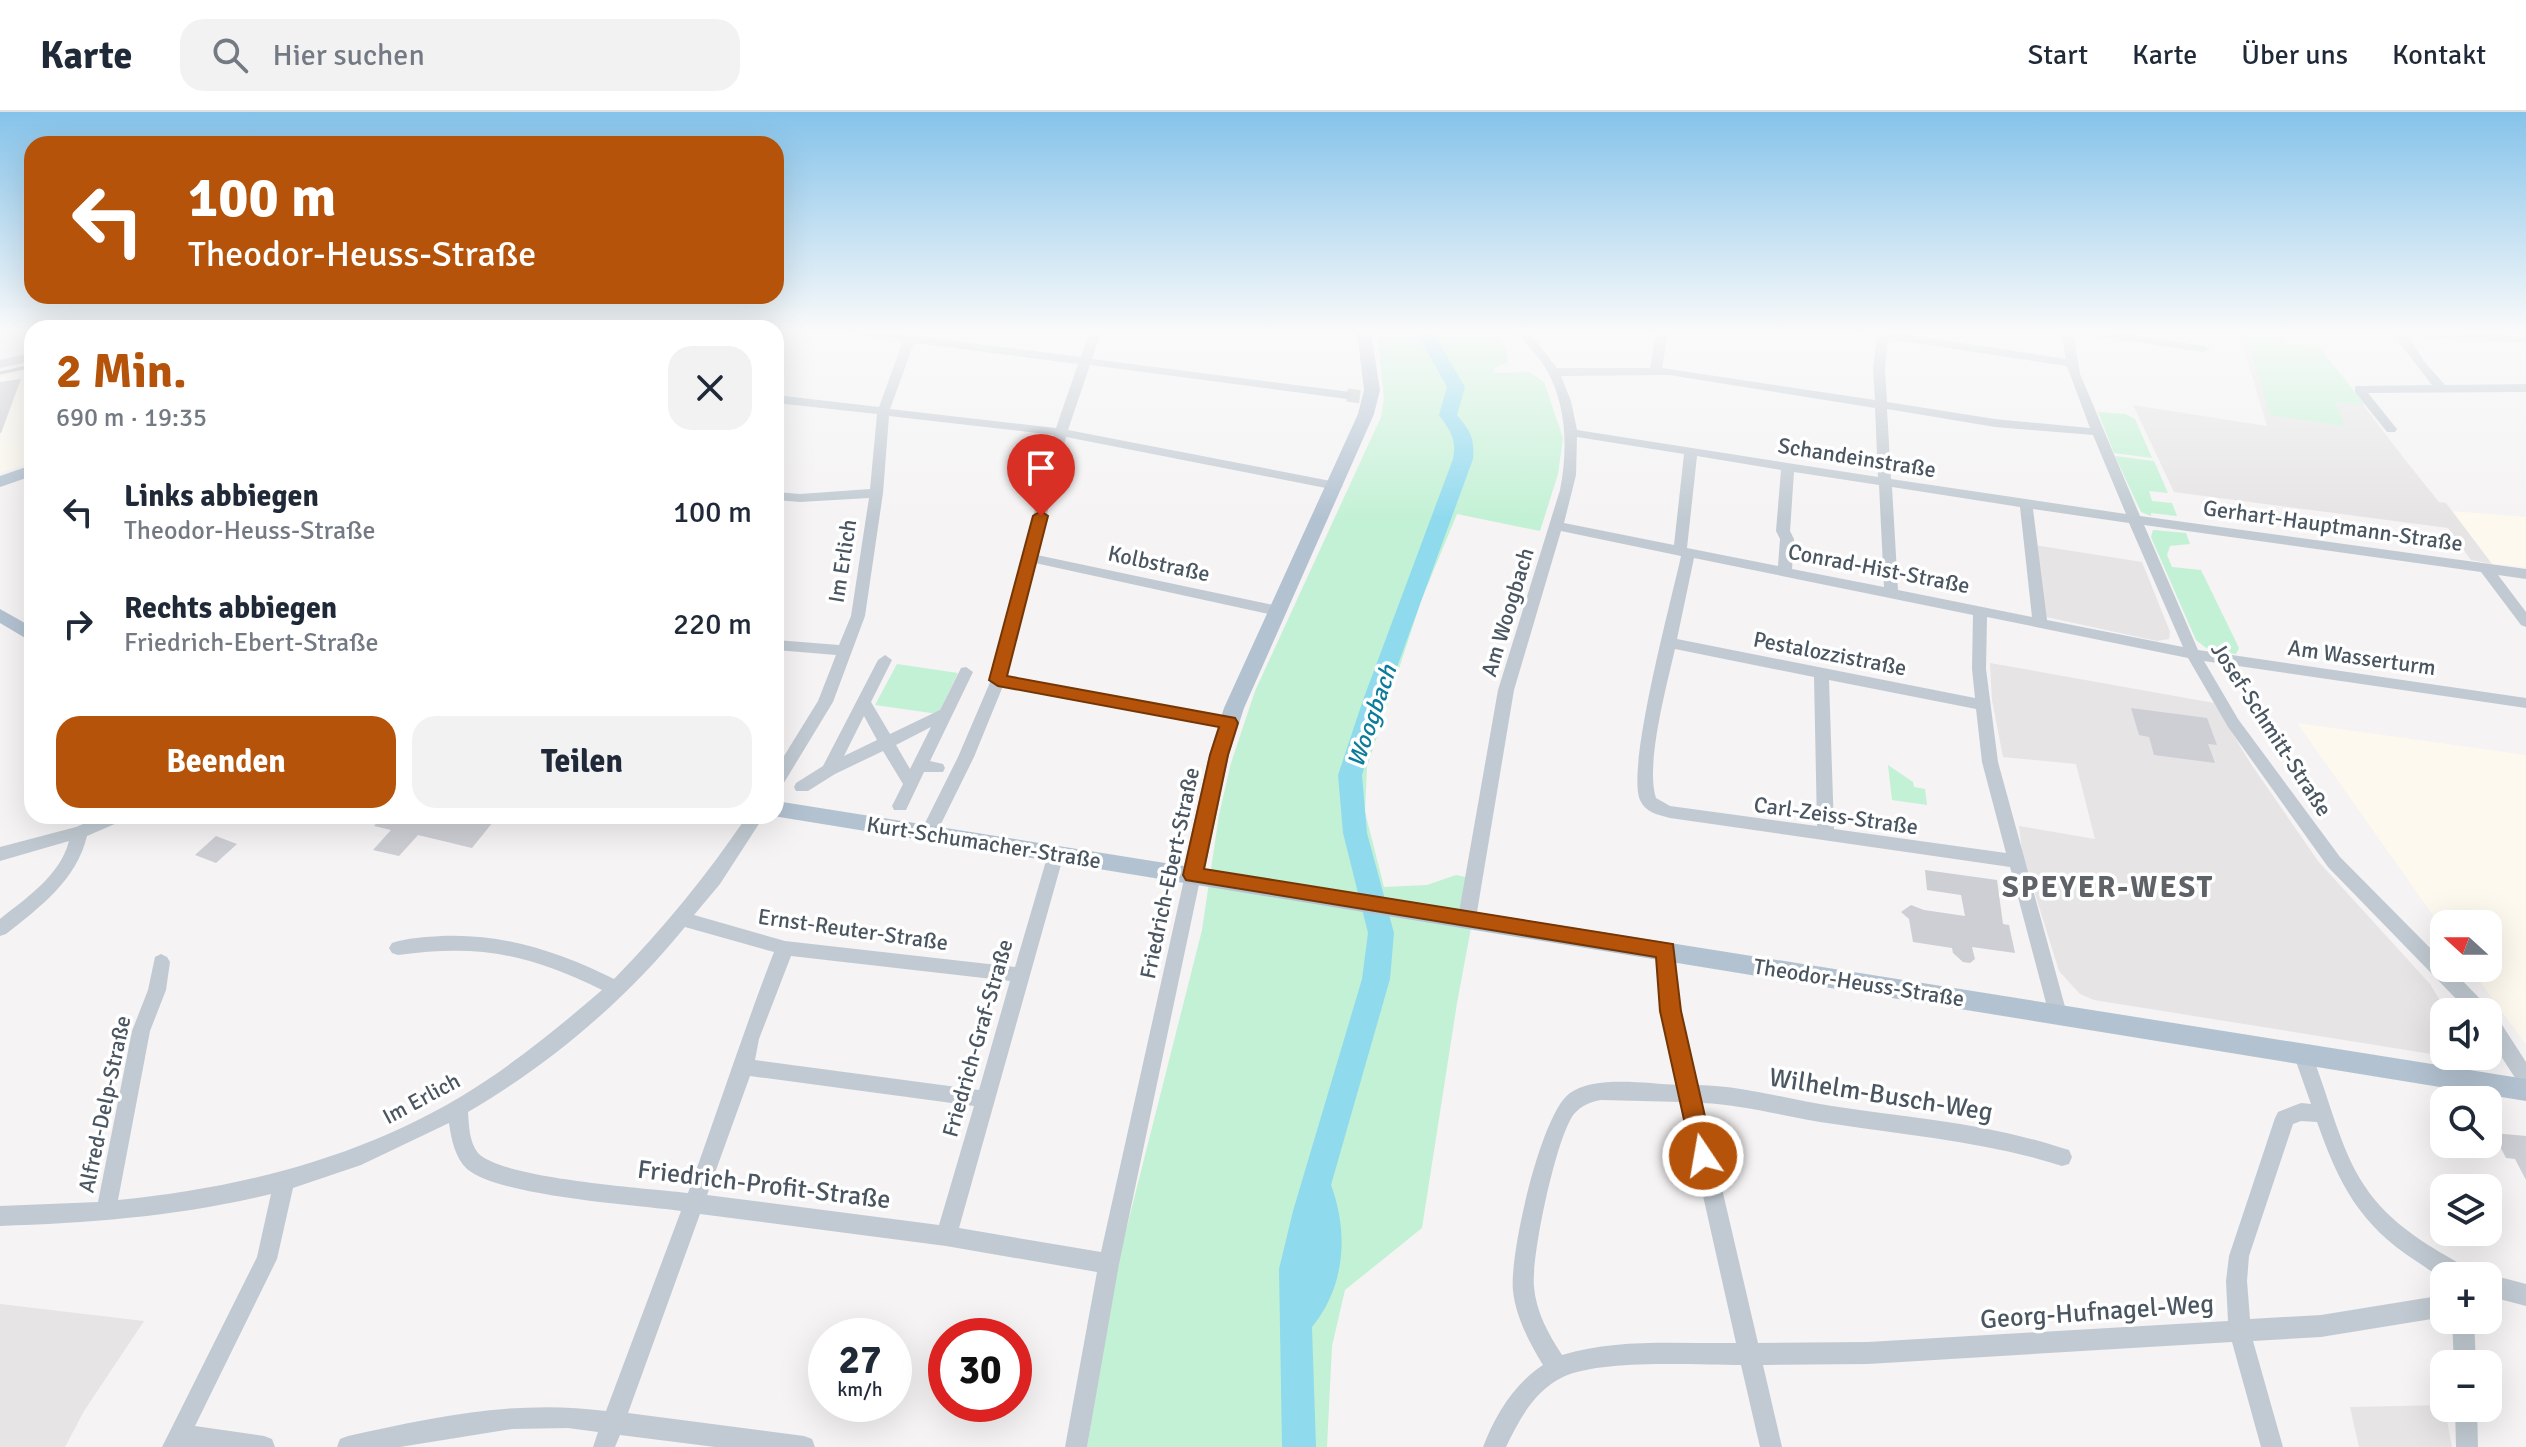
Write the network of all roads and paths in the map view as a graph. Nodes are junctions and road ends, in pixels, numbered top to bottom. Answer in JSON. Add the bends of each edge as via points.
{"nodes":[{"id":1,"x":890,"y":394,"type":"edge"},
{"id":2,"x":1074,"y":394,"type":"edge"},
{"id":3,"x":1342,"y":394,"type":"tunnel mouth"},
{"id":4,"x":1368,"y":394,"type":"edge"},
{"id":5,"x":1561,"y":394,"type":"edge"},
{"id":6,"x":1819,"y":394,"type":"edge"},
{"id":7,"x":1880,"y":394,"type":"edge"},
{"id":8,"x":2083,"y":394,"type":"edge"},
{"id":9,"x":2363,"y":394,"type":"edge"},
{"id":10,"x":1347,"y":395,"type":"tunnel mouth"},
{"id":11,"x":784,"y":400,"type":"edge"},
{"id":12,"x":1881,"y":404,"type":"junction"},
{"id":13,"x":883,"y":412,"type":"junction"},
{"id":14,"x":2391,"y":429,"type":"dead end"},
{"id":15,"x":1061,"y":432,"type":"junction"},
{"id":16,"x":2097,"y":432,"type":"junction"},
{"id":17,"x":1573,"y":433,"type":"junction"},
{"id":18,"x":1691,"y":451,"type":"junction"},
{"id":19,"x":1788,"y":466,"type":"junction"},
{"id":20,"x":24,"y":473,"type":"edge"},
{"id":21,"x":0,"y":482,"type":"edge"},
{"id":22,"x":1885,"y":482,"type":"junction"},
{"id":23,"x":1336,"y":486,"type":"junction"},
{"id":24,"x":876,"y":493,"type":"junction"},
{"id":25,"x":784,"y":496,"type":"edge"},
{"id":26,"x":2026,"y":504,"type":"junction"},
{"id":27,"x":2135,"y":520,"type":"junction"},
{"id":28,"x":1556,"y":526,"type":"junction"},
{"id":29,"x":1685,"y":551,"type":"junction"},
{"id":30,"x":1031,"y":558,"type":"junction"},
{"id":31,"x":2486,"y":569,"type":"junction"},
{"id":32,"x":1785,"y":571,"type":"junction"},
{"id":33,"x":2526,"y":574,"type":"edge"},
{"id":34,"x":1891,"y":593,"type":"junction"},
{"id":35,"x":1278,"y":611,"type":"junction"},
{"id":36,"x":1980,"y":611,"type":"junction"},
{"id":37,"x":0,"y":615,"type":"edge"},
{"id":38,"x":2526,"y":622,"type":"edge"},
{"id":39,"x":2040,"y":623,"type":"junction"},
{"id":40,"x":24,"y":631,"type":"edge"},
{"id":41,"x":1670,"y":643,"type":"junction"},
{"id":42,"x":784,"y":646,"type":"edge"},
{"id":43,"x":846,"y":651,"type":"junction"},
{"id":44,"x":2193,"y":654,"type":"junction"},
{"id":45,"x":885,"y":660,"type":"dead end"},
{"id":46,"x":966,"y":672,"type":"dead end"},
{"id":47,"x":1821,"y":674,"type":"junction"},
{"id":48,"x":998,"y":680,"type":"junction"},
{"id":49,"x":864,"y":703,"type":"junction"},
{"id":50,"x":2526,"y":703,"type":"edge"},
{"id":51,"x":1982,"y":705,"type":"junction"},
{"id":52,"x":945,"y":714,"type":"junction"},
{"id":53,"x":1229,"y":723,"type":"junction"},
{"id":54,"x":887,"y":743,"type":"junction"},
{"id":55,"x":784,"y":769,"type":"edge"},
{"id":56,"x":829,"y":770,"type":"junction"},
{"id":57,"x":911,"y":785,"type":"junction"},
{"id":58,"x":802,"y":787,"type":"dead end"},
{"id":59,"x":900,"y":806,"type":"dead end"},
{"id":60,"x":784,"y":810,"type":"edge"},
{"id":61,"x":99,"y":824,"type":"edge"},
{"id":62,"x":751,"y":824,"type":"edge"},
{"id":63,"x":80,"y":832,"type":"junction"},
{"id":64,"x":928,"y":833,"type":"junction"},
{"id":65,"x":1826,"y":836,"type":"junction"},
{"id":66,"x":0,"y":854,"type":"edge"},
{"id":67,"x":1056,"y":854,"type":"junction"},
{"id":68,"x":2015,"y":861,"type":"junction"},
{"id":69,"x":1193,"y":875,"type":"junction"},
{"id":70,"x":1467,"y":918,"type":"junction"},
{"id":71,"x":681,"y":919,"type":"junction"},
{"id":72,"x":0,"y":929,"type":"edge"},
{"id":73,"x":398,"y":948,"type":"dead end"},
{"id":74,"x":785,"y":948,"type":"junction"},
{"id":75,"x":1666,"y":950,"type":"junction"},
{"id":76,"x":161,"y":962,"type":"dead end"},
{"id":77,"x":1021,"y":975,"type":"junction"},
{"id":78,"x":617,"y":989,"type":"junction"},
{"id":79,"x":2467,"y":998,"type":"edge"},
{"id":80,"x":2058,"y":1014,"type":"junction"},
{"id":81,"x":2502,"y":1041,"type":"edge"},
{"id":82,"x":2302,"y":1053,"type":"junction"},
{"id":83,"x":744,"y":1067,"type":"junction"},
{"id":84,"x":2526,"y":1078,"type":"edge"},
{"id":85,"x":2526,"y":1090,"type":"edge"},
{"id":86,"x":1690,"y":1096,"type":"junction"},
{"id":87,"x":984,"y":1099,"type":"junction"},
{"id":88,"x":458,"y":1108,"type":"junction"},
{"id":89,"x":2325,"y":1113,"type":"junction"},
{"id":90,"x":2062,"y":1157,"type":"dead end"},
{"id":91,"x":284,"y":1182,"type":"junction"},
{"id":92,"x":693,"y":1202,"type":"junction"},
{"id":93,"x":106,"y":1210,"type":"junction"},
{"id":94,"x":0,"y":1216,"type":"edge"},
{"id":95,"x":946,"y":1236,"type":"junction"},
{"id":96,"x":2436,"y":1262,"type":"edge"},
{"id":97,"x":1109,"y":1264,"type":"junction"},
{"id":98,"x":2502,"y":1289,"type":"edge"},
{"id":99,"x":2526,"y":1295,"type":"edge"},
{"id":100,"x":2430,"y":1308,"type":"edge"},
{"id":101,"x":2238,"y":1330,"type":"junction"},
{"id":102,"x":1751,"y":1353,"type":"junction"},
{"id":103,"x":1557,"y":1368,"type":"junction"},
{"id":104,"x":2466,"y":1422,"type":"edge"},
{"id":105,"x":613,"y":1423,"type":"junction"},
{"id":106,"x":176,"y":1441,"type":"edge"},
{"id":107,"x":264,"y":1447,"type":"edge"},
{"id":108,"x":348,"y":1447,"type":"edge"},
{"id":109,"x":604,"y":1447,"type":"edge"},
{"id":110,"x":804,"y":1447,"type":"edge"},
{"id":111,"x":1076,"y":1447,"type":"edge"},
{"id":112,"x":1494,"y":1447,"type":"edge"},
{"id":113,"x":1771,"y":1447,"type":"edge"},
{"id":114,"x":2272,"y":1447,"type":"edge"},
{"id":115,"x":2467,"y":1447,"type":"edge"}],
"edges":[{"from":1,"to":13,"type":"street","name":"Im Erlich"},
{"from":2,"to":15,"type":"street"},
{"from":3,"to":10,"type":"street"},
{"from":4,"to":23,"type":"main road","name":"Friedrich-Ebert-Straße"},
{"from":5,"to":17,"type":"street","name":"Am Woogbach"},
{"from":6,"to":12,"type":"street"},
{"from":7,"to":12,"type":"street"},
{"from":8,"to":16,"type":"street","name":"Josef-Schmitt-Straße"},
{"from":9,"to":14,"type":"street"},
{"from":11,"to":13,"type":"street"},
{"from":12,"to":16,"type":"street","via":[[1995,423]]},
{"from":12,"to":22,"type":"street"},
{"from":13,"to":15,"type":"street"},
{"from":13,"to":24,"type":"street","name":"Im Erlich"},
{"from":15,"to":23,"type":"street"},
{"from":15,"to":30,"type":"street"},
{"from":16,"to":27,"type":"street","name":"Josef-Schmitt-Straße"},
{"from":17,"to":18,"type":"street","name":"Schandeinstraße"},
{"from":17,"to":28,"type":"street","name":"Am Woogbach","via":[[1570,477]]},
{"from":18,"to":19,"type":"street","name":"Schandeinstraße"},
{"from":18,"to":29,"type":"street"},
{"from":19,"to":22,"type":"street","name":"Schandeinstraße"},
{"from":19,"to":32,"type":"street"},
{"from":20,"to":21,"type":"main road"},
{"from":22,"to":26,"type":"street","name":"Schandeinstraße"},
{"from":22,"to":34,"type":"street"},
{"from":23,"to":35,"type":"main road","name":"Friedrich-Ebert-Straße"},
{"from":24,"to":25,"type":"street"},
{"from":24,"to":43,"type":"street","name":"Im Erlich","via":[[858,616]]},
{"from":26,"to":27,"type":"street","name":"Schandeinstraße"},
{"from":26,"to":39,"type":"street"},
{"from":27,"to":31,"type":"street","name":"Gerhart-Hauptmann-Straße"},
{"from":27,"to":44,"type":"street","name":"Josef-Schmitt-Straße"},
{"from":28,"to":29,"type":"street","name":"Conrad-Hist-Straße"},
{"from":28,"to":70,"type":"street","name":"Am Woogbach","via":[[1506,690]]},
{"from":29,"to":32,"type":"street","name":"Conrad-Hist-Straße"},
{"from":29,"to":41,"type":"street"},
{"from":30,"to":35,"type":"street","name":"Kolbstraße"},
{"from":30,"to":48,"type":"street"},
{"from":31,"to":33,"type":"street","name":"Gerhart-Hauptmann-Straße"},
{"from":31,"to":38,"type":"street"},
{"from":32,"to":34,"type":"street","name":"Conrad-Hist-Straße"},
{"from":34,"to":36,"type":"street","name":"Conrad-Hist-Straße"},
{"from":35,"to":53,"type":"main road","name":"Friedrich-Ebert-Straße"},
{"from":36,"to":39,"type":"street","name":"Conrad-Hist-Straße"},
{"from":36,"to":51,"type":"street"},
{"from":37,"to":40,"type":"main road"},
{"from":39,"to":44,"type":"street","name":"Conrad-Hist-Straße"},
{"from":41,"to":47,"type":"street","name":"Pestalozzistraße"},
{"from":41,"to":65,"type":"street","name":"Carl-Zeiss-Straße","via":[[1645,777],[1644,792],[1653,806]]},
{"from":42,"to":43,"type":"street"},
{"from":43,"to":55,"type":"street","name":"Im Erlich","via":[[825,702]]},
{"from":44,"to":50,"type":"street","name":"Am Wasserturm"},
{"from":44,"to":79,"type":"street","name":"Josef-Schmitt-Straße","via":[[2233,723],[2322,848]]},
{"from":45,"to":49,"type":"street"},
{"from":46,"to":52,"type":"street"},
{"from":47,"to":51,"type":"street","name":"Pestalozzistraße"},
{"from":47,"to":65,"type":"street"},
{"from":48,"to":53,"type":"street"},
{"from":48,"to":64,"type":"street"},
{"from":49,"to":54,"type":"street"},
{"from":49,"to":56,"type":"street"},
{"from":51,"to":68,"type":"street"},
{"from":52,"to":54,"type":"street"},
{"from":52,"to":57,"type":"street","via":[[928,767]]},
{"from":53,"to":69,"type":"main road","name":"Friedrich-Ebert-Straße"},
{"from":54,"to":56,"type":"street"},
{"from":54,"to":57,"type":"street"},
{"from":56,"to":58,"type":"street"},
{"from":57,"to":59,"type":"street"},
{"from":60,"to":64,"type":"main road","name":"Kurt-Schumacher-Straße"},
{"from":61,"to":63,"type":"street"},
{"from":62,"to":71,"type":"street","name":"Im Erlich"},
{"from":63,"to":66,"type":"street"},
{"from":63,"to":72,"type":"street","via":[[64,872]]},
{"from":64,"to":67,"type":"main road","name":"Kurt-Schumacher-Straße"},
{"from":65,"to":68,"type":"street","name":"Carl-Zeiss-Straße"},
{"from":67,"to":69,"type":"main road","name":"Kurt-Schumacher-Straße"},
{"from":67,"to":77,"type":"street","name":"Friedrich-Graf-Straße"},
{"from":68,"to":80,"type":"street"},
{"from":69,"to":70,"type":"main road","name":"Theodor-Heuss-Straße"},
{"from":69,"to":97,"type":"street","name":"Friedrich-Ebert-Straße"},
{"from":70,"to":75,"type":"main road","name":"Theodor-Heuss-Straße"},
{"from":71,"to":74,"type":"street","name":"Ernst-Reuter-Straße"},
{"from":71,"to":78,"type":"street","name":"Im Erlich"},
{"from":73,"to":78,"type":"street","via":[[445,940],[501,944],[562,962]]},
{"from":74,"to":77,"type":"street","name":"Ernst-Reuter-Straße"},
{"from":74,"to":83,"type":"street"},
{"from":75,"to":80,"type":"main road","name":"Theodor-Heuss-Straße"},
{"from":75,"to":86,"type":"street","via":[[1671,1011]]},
{"from":76,"to":93,"type":"street","name":"Alfred-Delp-Straße","via":[[141,1031]]},
{"from":77,"to":87,"type":"street","name":"Friedrich-Graf-Straße"},
{"from":78,"to":88,"type":"street","name":"Im Erlich","via":[[529,1061]]},
{"from":80,"to":82,"type":"main road","name":"Theodor-Heuss-Straße"},
{"from":81,"to":84,"type":"street"},
{"from":82,"to":85,"type":"main road","name":"Theodor-Heuss-Straße"},
{"from":82,"to":89,"type":"street"},
{"from":83,"to":87,"type":"street"},
{"from":83,"to":92,"type":"street"},
{"from":86,"to":90,"type":"street","name":"Wilhelm-Busch-Weg","via":[[1984,1134]]},
{"from":86,"to":102,"type":"street"},
{"from":86,"to":103,"type":"street","name":"Wilhelm-Busch-Weg","via":[[1601,1091],[1574,1099],[1561,1118],[1523,1258],[1523,1290],[1532,1322]]},
{"from":87,"to":95,"type":"street","name":"Friedrich-Graf-Straße"},
{"from":88,"to":91,"type":"street","name":"Im Erlich","via":[[353,1158]]},
{"from":88,"to":92,"type":"street","name":"Friedrich-Profit-Straße","via":[[460,1145],[479,1167],[529,1182]]},
{"from":89,"to":96,"type":"street","via":[[2349,1178],[2381,1220]]},
{"from":89,"to":101,"type":"street","via":[[2285,1118],[2239,1256]]},
{"from":91,"to":93,"type":"street","name":"Im Erlich","via":[[216,1197]]},
{"from":91,"to":106,"type":"street","via":[[267,1259]]},
{"from":92,"to":95,"type":"street","name":"Friedrich-Profit-Straße"},
{"from":92,"to":105,"type":"street"},
{"from":93,"to":94,"type":"street","name":"Im Erlich"},
{"from":95,"to":97,"type":"street","name":"Friedrich-Profit-Straße"},
{"from":97,"to":111,"type":"street","name":"Friedrich-Ebert-Straße"},
{"from":98,"to":99,"type":"street"},
{"from":100,"to":101,"type":"street","name":"Georg-Hufnagel-Weg","via":[[2321,1326]]},
{"from":101,"to":102,"type":"street","name":"Georg-Hufnagel-Weg","via":[[1907,1351]]},
{"from":101,"to":114,"type":"street"},
{"from":102,"to":103,"type":"street","name":"Georg-Hufnagel-Weg","via":[[1631,1355],[1585,1359]]},
{"from":102,"to":113,"type":"street"},
{"from":103,"to":112,"type":"street","via":[[1515,1405]]},
{"from":104,"to":115,"type":"street"},
{"from":105,"to":108,"type":"street","via":[[529,1415]]},
{"from":105,"to":109,"type":"street"},
{"from":105,"to":110,"type":"street"},
{"from":106,"to":107,"type":"street"}]}
